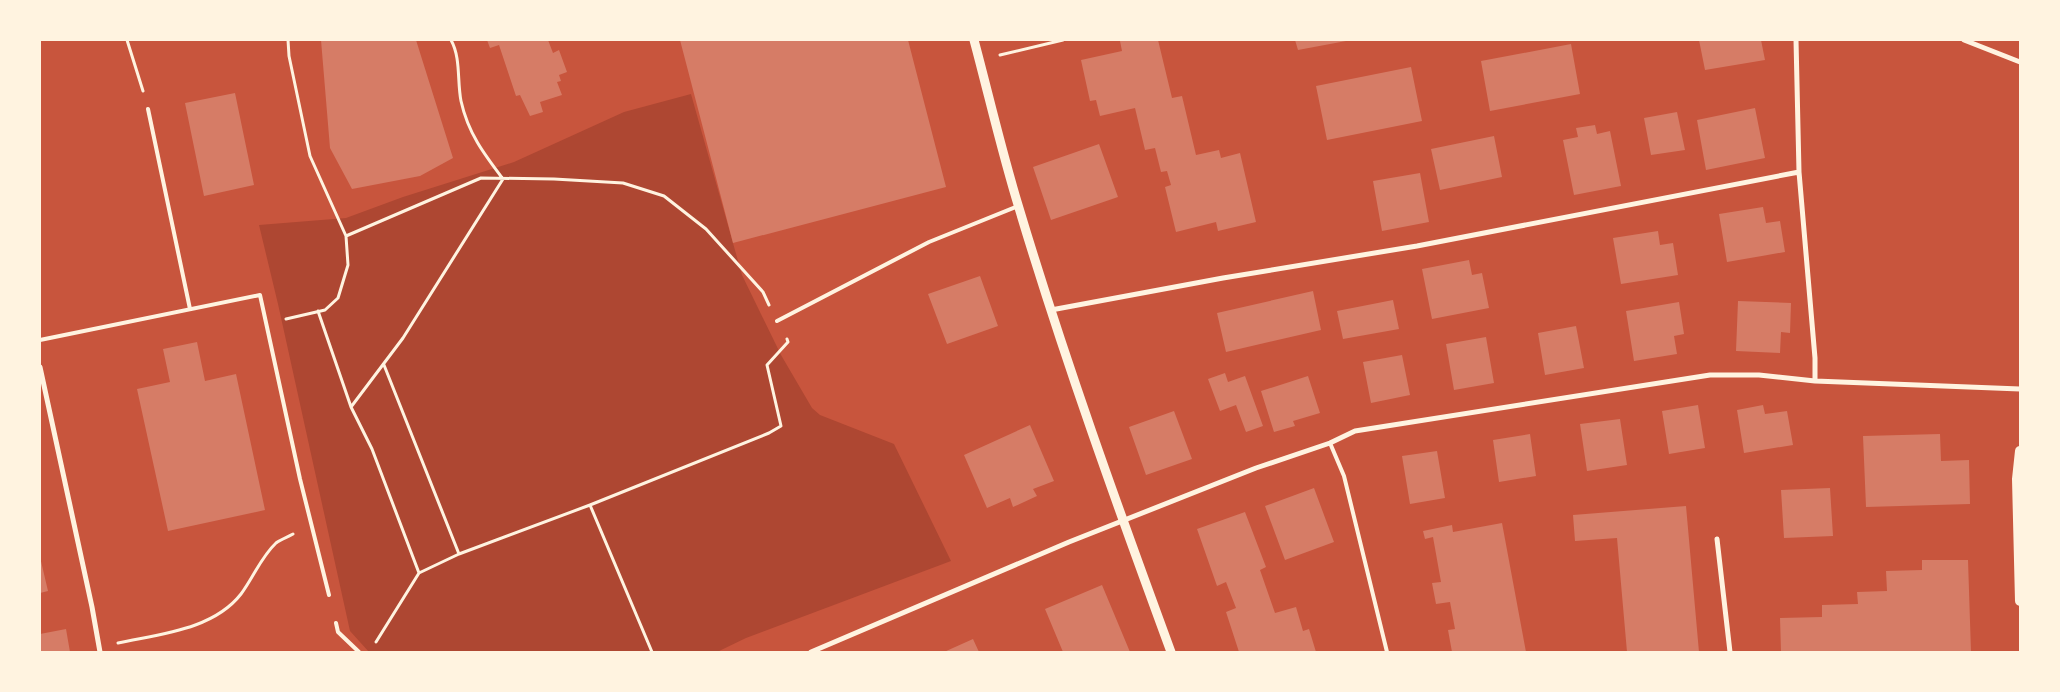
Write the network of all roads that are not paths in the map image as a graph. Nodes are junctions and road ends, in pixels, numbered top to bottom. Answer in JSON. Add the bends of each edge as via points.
{"nodes":[{"id":1,"x":974,"y":40,"type":"edge"},
{"id":2,"x":1796,"y":40,"type":"edge"},
{"id":3,"x":1964,"y":40,"type":"edge"},
{"id":4,"x":2020,"y":62,"type":"edge"},
{"id":5,"x":148,"y":109,"type":"road end"},
{"id":6,"x":1799,"y":172,"type":"junction"},
{"id":7,"x":1018,"y":206,"type":"junction"},
{"id":8,"x":190,"y":309,"type":"junction"},
{"id":9,"x":1051,"y":310,"type":"junction"},
{"id":10,"x":777,"y":321,"type":"road end"},
{"id":11,"x":40,"y":340,"type":"edge"},
{"id":12,"x":40,"y":367,"type":"edge"},
{"id":13,"x":1815,"y":382,"type":"junction"},
{"id":14,"x":2020,"y":389,"type":"edge"},
{"id":15,"x":1330,"y":443,"type":"junction"},
{"id":16,"x":2020,"y":451,"type":"edge"},
{"id":17,"x":1122,"y":520,"type":"junction"},
{"id":18,"x":1717,"y":539,"type":"dead end"},
{"id":19,"x":329,"y":595,"type":"dead end"},
{"id":20,"x":2020,"y":601,"type":"edge"},
{"id":21,"x":336,"y":623,"type":"dead end"},
{"id":22,"x":99,"y":649,"type":"edge"},
{"id":23,"x":359,"y":652,"type":"edge"},
{"id":24,"x":811,"y":652,"type":"edge"},
{"id":25,"x":1171,"y":652,"type":"edge"},
{"id":26,"x":1387,"y":652,"type":"edge"},
{"id":27,"x":1730,"y":652,"type":"edge"}],
"edges":[{"from":1,"to":7,"type":"street"},
{"from":2,"to":6,"type":"street"},
{"from":3,"to":4,"type":"street"},
{"from":5,"to":8,"type":"lane"},
{"from":6,"to":9,"type":"street","via":[[1417,246]]},
{"from":6,"to":13,"type":"street"},
{"from":7,"to":9,"type":"street"},
{"from":7,"to":10,"type":"lane","via":[[929,242]]},
{"from":8,"to":11,"type":"lane"},
{"from":8,"to":19,"type":"lane","via":[[260,295]]},
{"from":9,"to":17,"type":"street"},
{"from":12,"to":22,"type":"street"},
{"from":13,"to":14,"type":"street"},
{"from":13,"to":15,"type":"street","via":[[1759,375],[1710,375],[1354,431]]},
{"from":15,"to":17,"type":"street"},
{"from":15,"to":26,"type":"lane","via":[[1344,476]]},
{"from":16,"to":20,"type":"main road"},
{"from":17,"to":24,"type":"street"},
{"from":17,"to":25,"type":"street"},
{"from":18,"to":27,"type":"street"},
{"from":21,"to":23,"type":"lane","via":[[338,632]]}]}
